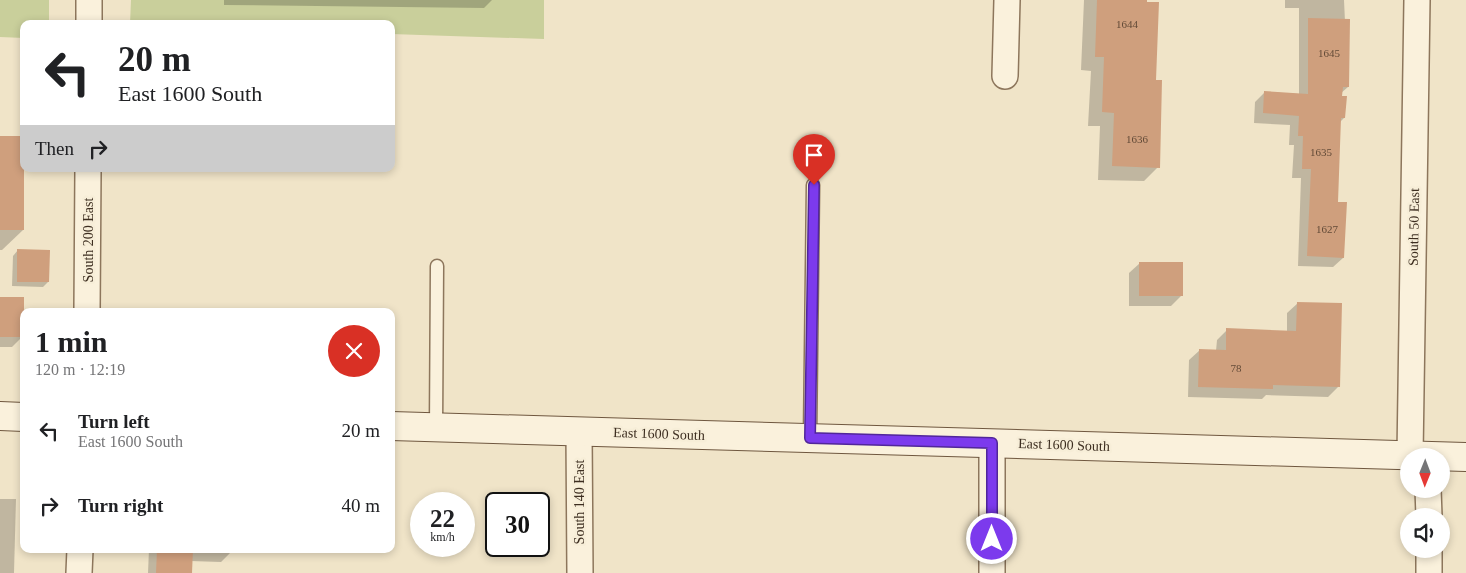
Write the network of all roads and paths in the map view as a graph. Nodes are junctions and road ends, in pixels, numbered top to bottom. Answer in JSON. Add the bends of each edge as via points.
{"nodes":[{"id":1,"x":89,"y":0,"type":"edge"},
{"id":2,"x":1007,"y":0,"type":"edge"},
{"id":3,"x":1417,"y":0,"type":"edge"},
{"id":4,"x":89,"y":20,"type":"edge"},
{"id":5,"x":1004,"y":76,"type":"dead end"},
{"id":6,"x":88,"y":172,"type":"edge"},
{"id":7,"x":814,"y":185,"type":"dead end"},
{"id":8,"x":437,"y":266,"type":"dead end"},
{"id":9,"x":87,"y":308,"type":"edge"},
{"id":10,"x":0,"y":416,"type":"edge"},
{"id":11,"x":20,"y":417,"type":"edge"},
{"id":12,"x":395,"y":426,"type":"edge"},
{"id":13,"x":436,"y":428,"type":"junction"},
{"id":14,"x":579,"y":432,"type":"junction"},
{"id":15,"x":810,"y":438,"type":"junction"},
{"id":16,"x":992,"y":443,"type":"junction"},
{"id":17,"x":1422,"y":448,"type":"edge"},
{"id":18,"x":1400,"y":454,"type":"edge"},
{"id":19,"x":1450,"y":456,"type":"edge"},
{"id":20,"x":1466,"y":457,"type":"edge"},
{"id":21,"x":80,"y":553,"type":"edge"},
{"id":22,"x":1429,"y":558,"type":"edge"},
{"id":23,"x":79,"y":573,"type":"edge"},
{"id":24,"x":580,"y":573,"type":"edge"},
{"id":25,"x":992,"y":573,"type":"edge"},
{"id":26,"x":1429,"y":573,"type":"edge"}],
"edges":[{"from":1,"to":4,"type":"street"},
{"from":2,"to":5,"type":"street"},
{"from":3,"to":17,"type":"street","name":"South 50 East"},
{"from":6,"to":9,"type":"street","name":"South 200 East"},
{"from":7,"to":15,"type":"lane"},
{"from":8,"to":13,"type":"lane"},
{"from":10,"to":11,"type":"street"},
{"from":12,"to":13,"type":"street","name":"East 1600 South"},
{"from":13,"to":14,"type":"street","name":"East 1600 South"},
{"from":14,"to":15,"type":"street","name":"East 1600 South"},
{"from":14,"to":24,"type":"street","name":"South 140 East"},
{"from":15,"to":16,"type":"street","name":"East 1600 South"},
{"from":16,"to":18,"type":"street","name":"East 1600 South"},
{"from":16,"to":25,"type":"street"},
{"from":19,"to":20,"type":"street","name":"East 1600 South"},
{"from":21,"to":23,"type":"street"},
{"from":22,"to":26,"type":"street"}]}
